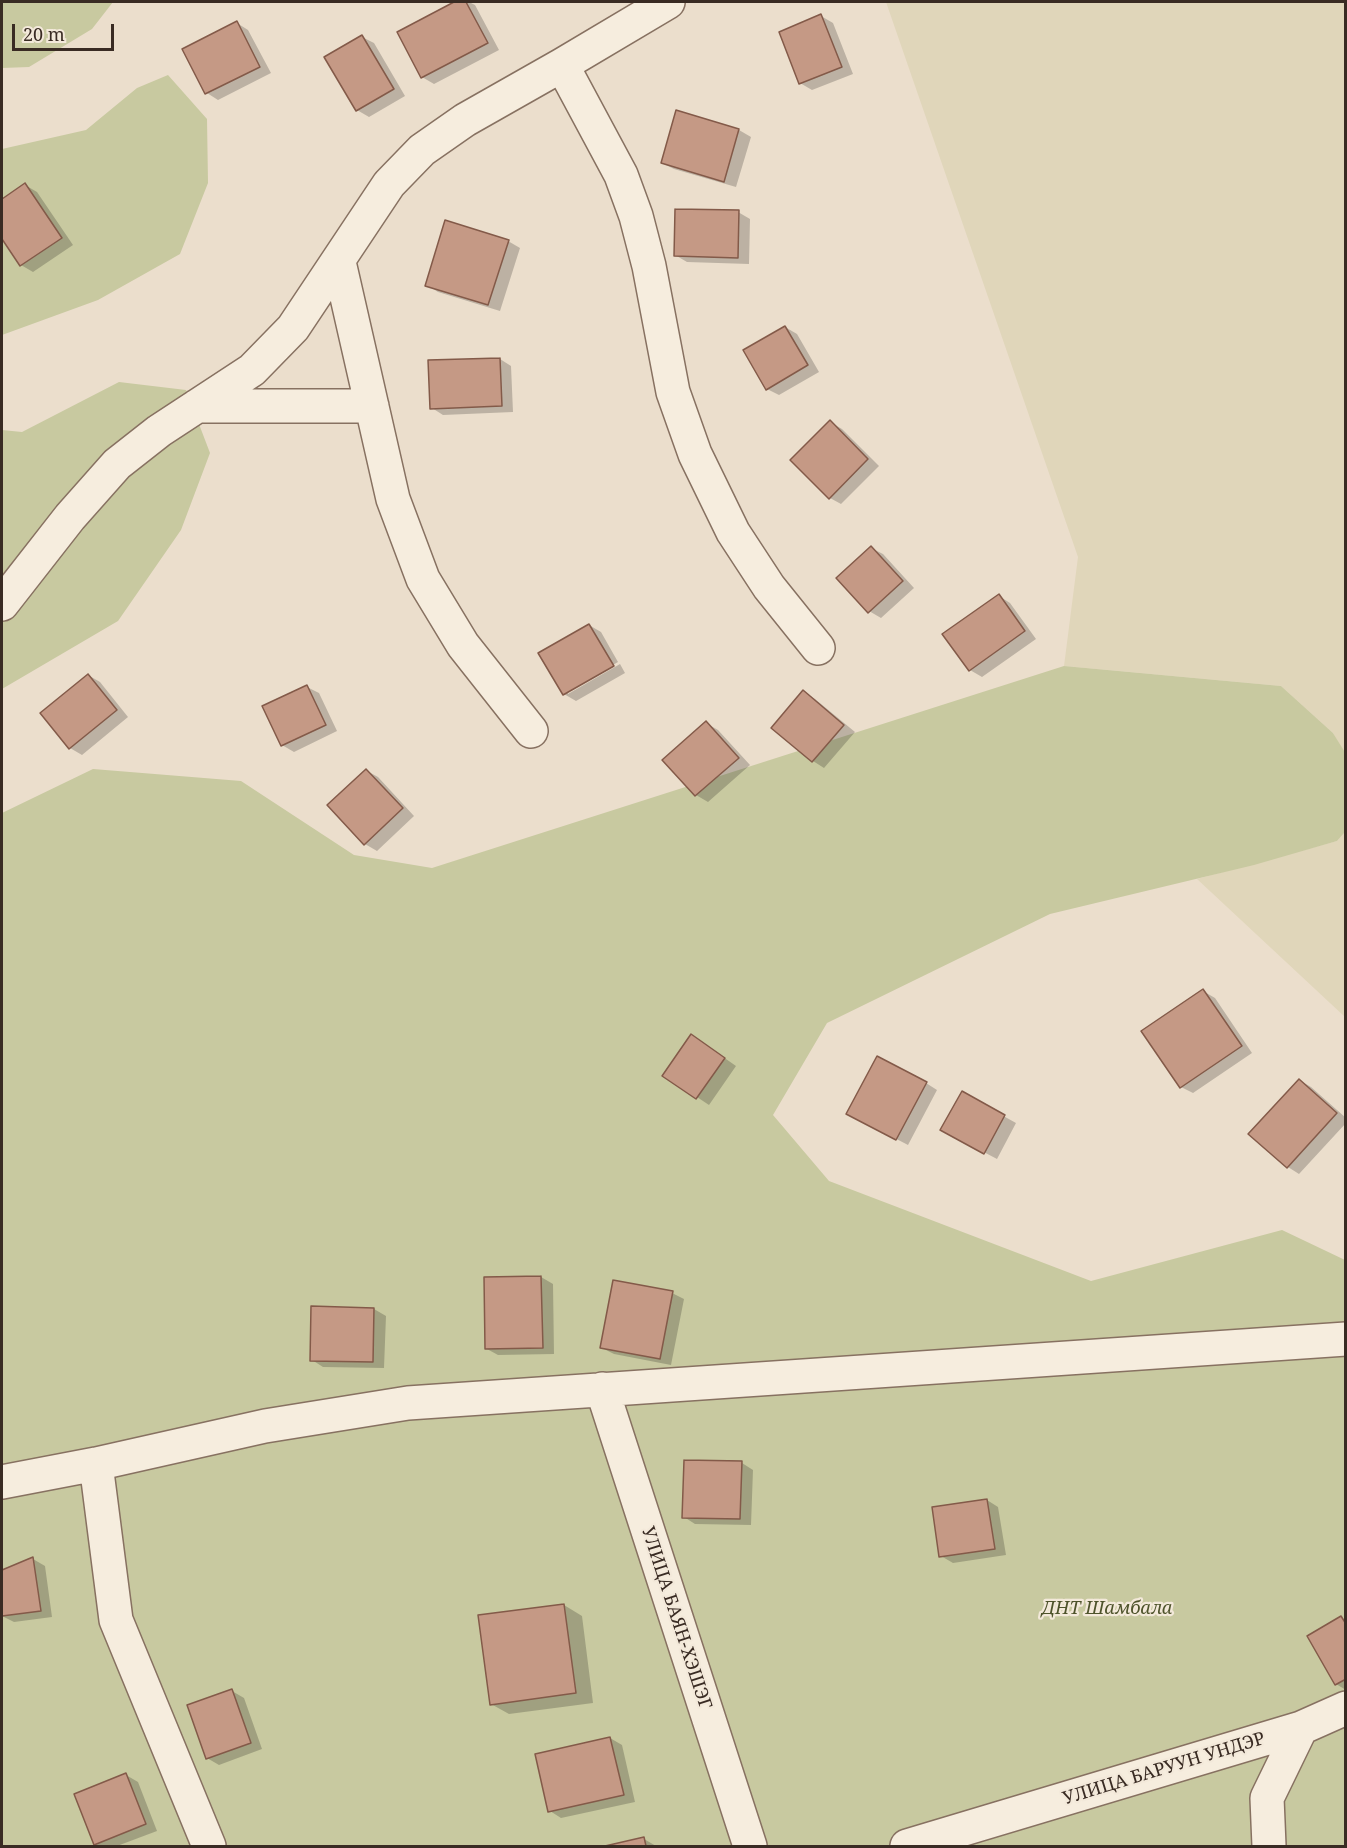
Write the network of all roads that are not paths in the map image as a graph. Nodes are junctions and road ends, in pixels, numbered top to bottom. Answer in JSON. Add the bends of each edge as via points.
{"nodes":[{"id":1,"x":668,"y":2,"type":"edge"},
{"id":2,"x":562,"y":65,"type":"junction"},
{"id":3,"x":339,"y":262,"type":"junction"},
{"id":4,"x":197,"y":406,"type":"junction"},
{"id":5,"x":372,"y":406,"type":"junction"},
{"id":6,"x":2,"y":604,"type":"edge"},
{"id":7,"x":818,"y":648,"type":"dead end"},
{"id":8,"x":531,"y":731,"type":"dead end"},
{"id":9,"x":1346,"y":1339,"type":"edge"},
{"id":10,"x":602,"y":1389,"type":"junction"},
{"id":11,"x":96,"y":1464,"type":"junction"},
{"id":12,"x":2,"y":1482,"type":"edge"},
{"id":13,"x":1346,"y":1708,"type":"edge"},
{"id":14,"x":1301,"y":1728,"type":"junction"},
{"id":15,"x":209,"y":1846,"type":"edge"},
{"id":16,"x":750,"y":1846,"type":"edge"},
{"id":17,"x":907,"y":1846,"type":"edge"},
{"id":18,"x":1269,"y":1846,"type":"edge"}],
"edges":[{"from":1,"to":2,"type":"street"},
{"from":2,"to":3,"type":"street","via":[[465,120],[422,150],[389,184]]},
{"from":2,"to":7,"type":"street","via":[[621,175],[636,216],[673,392],[695,454],[733,532],[769,587]]},
{"from":3,"to":4,"type":"street","via":[[293,328],[252,370]]},
{"from":3,"to":5,"type":"street"},
{"from":4,"to":5,"type":"street"},
{"from":4,"to":6,"type":"street","via":[[117,464]]},
{"from":5,"to":8,"type":"street","via":[[393,499],[423,579],[463,645]]},
{"from":9,"to":10,"type":"street"},
{"from":10,"to":11,"type":"street","via":[[408,1403],[265,1426]]},
{"from":10,"to":16,"type":"street","name":"УЛИЦА БАЯН-ХЭШЭГ"},
{"from":11,"to":12,"type":"street"},
{"from":11,"to":15,"type":"street","via":[[116,1620]]},
{"from":13,"to":14,"type":"street"},
{"from":14,"to":17,"type":"street","name":"УЛИЦА БАРУУН УНДЭР"},
{"from":14,"to":18,"type":"street","name":"УЛИЦА БАРУУН УНДЭР","via":[[1267,1798]]}]}
